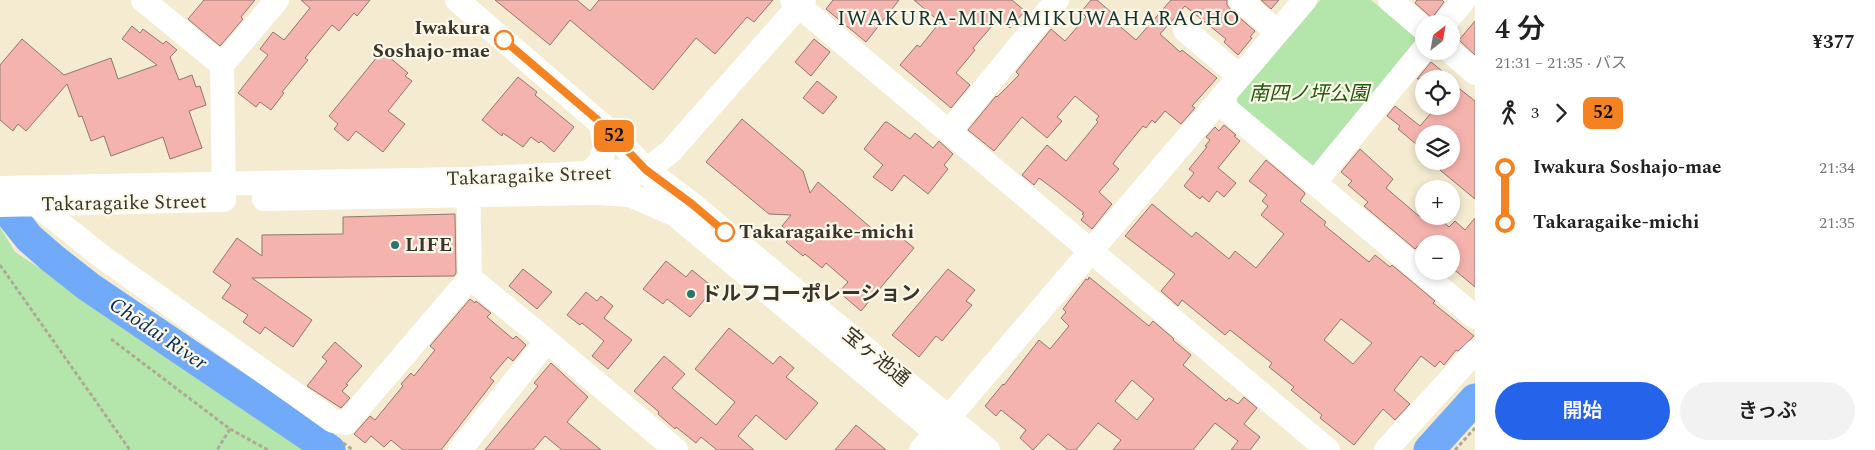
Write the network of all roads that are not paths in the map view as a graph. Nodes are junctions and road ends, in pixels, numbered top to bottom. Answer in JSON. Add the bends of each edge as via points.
{"nodes":[{"id":1,"x":143,"y":0,"type":"edge"},
{"id":2,"x":278,"y":0,"type":"edge"},
{"id":3,"x":457,"y":0,"type":"edge"},
{"id":4,"x":1057,"y":0,"type":"edge"},
{"id":5,"x":1240,"y":0,"type":"edge"},
{"id":6,"x":1305,"y":0,"type":"edge"},
{"id":7,"x":1390,"y":0,"type":"edge"},
{"id":8,"x":1464,"y":0,"type":"edge"},
{"id":9,"x":798,"y":2,"type":"edge"},
{"id":10,"x":1452,"y":15,"type":"edge"},
{"id":11,"x":1415,"y":21,"type":"edge"},
{"id":12,"x":1185,"y":30,"type":"dead end"},
{"id":13,"x":1278,"y":32,"type":"junction"},
{"id":14,"x":1415,"y":60,"type":"edge"},
{"id":15,"x":1460,"y":60,"type":"edge"},
{"id":16,"x":222,"y":65,"type":"junction"},
{"id":17,"x":1475,"y":73,"type":"edge"},
{"id":18,"x":1239,"y":76,"type":"junction"},
{"id":19,"x":1218,"y":102,"type":"junction"},
{"id":20,"x":600,"y":122,"type":"junction"},
{"id":21,"x":949,"y":132,"type":"junction"},
{"id":22,"x":646,"y":170,"type":"junction"},
{"id":23,"x":1314,"y":183,"type":"junction"},
{"id":24,"x":590,"y":184,"type":"junction"},
{"id":25,"x":468,"y":188,"type":"junction"},
{"id":26,"x":224,"y":192,"type":"junction"},
{"id":27,"x":10,"y":193,"type":"edge"},
{"id":28,"x":676,"y":215,"type":"junction"},
{"id":29,"x":1091,"y":251,"type":"junction"},
{"id":30,"x":470,"y":278,"type":"junction"},
{"id":31,"x":1475,"y":317,"type":"edge"},
{"id":32,"x":547,"y":341,"type":"junction"},
{"id":33,"x":1475,"y":352,"type":"edge"},
{"id":34,"x":936,"y":433,"type":"edge"},
{"id":35,"x":460,"y":450,"type":"edge"},
{"id":36,"x":676,"y":450,"type":"edge"},
{"id":37,"x":957,"y":450,"type":"edge"},
{"id":38,"x":988,"y":450,"type":"edge"},
{"id":39,"x":1328,"y":450,"type":"edge"},
{"id":40,"x":1386,"y":450,"type":"edge"}],
"edges":[{"from":1,"to":16,"type":"street"},
{"from":2,"to":16,"type":"street"},
{"from":3,"to":20,"type":"street"},
{"from":4,"to":21,"type":"street"},
{"from":5,"to":13,"type":"street"},
{"from":6,"to":13,"type":"street"},
{"from":7,"to":11,"type":"street"},
{"from":8,"to":10,"type":"street"},
{"from":9,"to":21,"type":"street"},
{"from":9,"to":22,"type":"street","via":[[677,145]]},
{"from":12,"to":18,"type":"street"},
{"from":13,"to":18,"type":"street"},
{"from":14,"to":23,"type":"street"},
{"from":15,"to":17,"type":"street"},
{"from":16,"to":26,"type":"street"},
{"from":18,"to":19,"type":"street"},
{"from":19,"to":23,"type":"street"},
{"from":19,"to":29,"type":"street"},
{"from":20,"to":22,"type":"street"},
{"from":20,"to":24,"type":"street","via":[[605,151],[593,170]]},
{"from":21,"to":29,"type":"street"},
{"from":22,"to":24,"type":"street","name":"Takaragaike Street"},
{"from":22,"to":28,"type":"street","name":"宝ヶ池通"},
{"from":22,"to":34,"type":"street","name":"宝ヶ池通","via":[[692,204],[802,298]]},
{"from":23,"to":31,"type":"street"},
{"from":24,"to":25,"type":"street","name":"Takaragaike Street"},
{"from":24,"to":28,"type":"street","via":[[630,195]]},
{"from":25,"to":26,"type":"street","name":"Takaragaike Street"},
{"from":25,"to":30,"type":"street"},
{"from":26,"to":27,"type":"street","name":"Takaragaike Street"},
{"from":27,"to":30,"type":"street","via":[[333,421],[346,423]]},
{"from":28,"to":34,"type":"street","name":"宝ヶ池通"},
{"from":29,"to":34,"type":"street"},
{"from":29,"to":39,"type":"street"},
{"from":30,"to":32,"type":"street"},
{"from":32,"to":35,"type":"street"},
{"from":32,"to":36,"type":"street"},
{"from":33,"to":40,"type":"street"},
{"from":34,"to":37,"type":"street","name":"宝ヶ池通"},
{"from":34,"to":38,"type":"street","name":"宝ヶ池通"}]}
